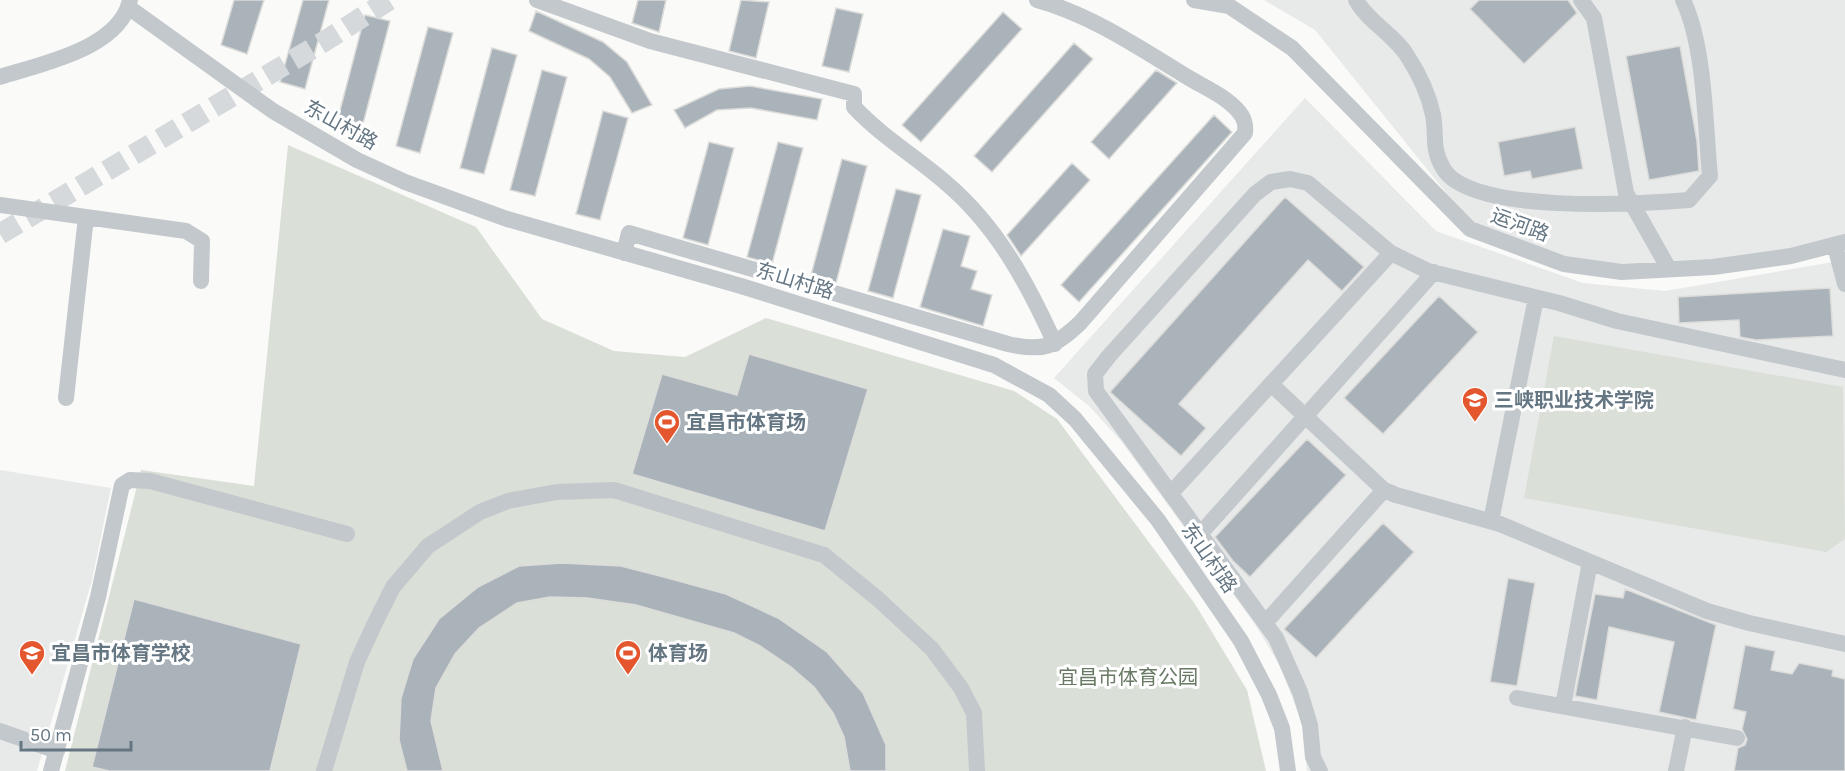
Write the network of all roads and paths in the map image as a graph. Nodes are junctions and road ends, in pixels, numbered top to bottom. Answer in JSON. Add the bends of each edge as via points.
{"nodes":[{"id":1,"x":537,"y":0,"type":"edge"},
{"id":2,"x":1037,"y":0,"type":"edge"},
{"id":3,"x":1194,"y":0,"type":"edge"},
{"id":4,"x":1356,"y":0,"type":"edge"},
{"id":5,"x":1683,"y":0,"type":"edge"},
{"id":6,"x":1587,"y":1,"type":"edge"},
{"id":7,"x":129,"y":4,"type":"edge"},
{"id":8,"x":0,"y":77,"type":"edge"},
{"id":9,"x":0,"y":205,"type":"edge"},
{"id":10,"x":1633,"y":205,"type":"junction"},
{"id":11,"x":86,"y":217,"type":"junction"},
{"id":12,"x":1840,"y":244,"type":"edge"},
{"id":13,"x":624,"y":253,"type":"junction"},
{"id":14,"x":1391,"y":253,"type":"junction"},
{"id":15,"x":1669,"y":269,"type":"junction"},
{"id":16,"x":1434,"y":272,"type":"junction"},
{"id":17,"x":201,"y":281,"type":"dead end"},
{"id":18,"x":1845,"y":284,"type":"edge"},
{"id":19,"x":1536,"y":298,"type":"junction"},
{"id":20,"x":1055,"y":344,"type":"junction"},
{"id":21,"x":1845,"y":370,"type":"edge"},
{"id":22,"x":1271,"y":384,"type":"junction"},
{"id":23,"x":66,"y":398,"type":"dead end"},
{"id":24,"x":1306,"y":416,"type":"junction"},
{"id":25,"x":1384,"y":489,"type":"junction"},
{"id":26,"x":1172,"y":492,"type":"junction"},
{"id":27,"x":1491,"y":521,"type":"junction"},
{"id":28,"x":1201,"y":533,"type":"junction"},
{"id":29,"x":347,"y":534,"type":"dead end"},
{"id":30,"x":1590,"y":562,"type":"junction"},
{"id":31,"x":1266,"y":622,"type":"junction"},
{"id":32,"x":1845,"y":644,"type":"edge"},
{"id":33,"x":1517,"y":698,"type":"dead end"},
{"id":34,"x":1563,"y":706,"type":"junction"},
{"id":35,"x":1685,"y":727,"type":"junction"},
{"id":36,"x":0,"y":731,"type":"edge"},
{"id":37,"x":1737,"y":738,"type":"dead end"},
{"id":38,"x":57,"y":751,"type":"junction"},
{"id":39,"x":51,"y":771,"type":"edge"},
{"id":40,"x":324,"y":771,"type":"edge"},
{"id":41,"x":977,"y":771,"type":"edge"},
{"id":42,"x":1288,"y":771,"type":"edge"},
{"id":43,"x":1320,"y":771,"type":"edge"},
{"id":44,"x":1676,"y":771,"type":"edge"}],
"edges":[{"from":1,"to":20,"type":"street","via":[[650,41],[854,94],[854,107],[868,122],[975,210],[1010,256]]},
{"from":2,"to":20,"type":"street","via":[[1094,22],[1150,54],[1225,100],[1246,123],[1245,133],[1080,323]]},
{"from":3,"to":15,"type":"street","name":"运河路","via":[[1229,6],[1292,48],[1470,229],[1564,264],[1622,272]]},
{"from":4,"to":10,"type":"street","via":[[1408,55],[1434,117],[1433,142],[1444,170],[1470,190],[1538,203]]},
{"from":5,"to":10,"type":"street","via":[[1696,42],[1710,176],[1689,200]]},
{"from":6,"to":10,"type":"street","via":[[1594,18],[1626,193]]},
{"from":7,"to":8,"type":"street","via":[[117,25],[84,50]]},
{"from":7,"to":13,"type":"street","name":"东山村路","via":[[229,82],[357,159],[405,182],[507,219]]},
{"from":9,"to":11,"type":"street"},
{"from":10,"to":15,"type":"street"},
{"from":11,"to":17,"type":"street","via":[[186,231],[202,240]]},
{"from":11,"to":23,"type":"street"},
{"from":12,"to":15,"type":"street","name":"运河路","via":[[1780,258]]},
{"from":12,"to":18,"type":"street"},
{"from":13,"to":20,"type":"street","via":[[629,233],[1008,344],[1042,348]]},
{"from":13,"to":42,"type":"street","name":"东山村路","via":[[994,365],[1049,395],[1076,419],[1158,520],[1241,641],[1282,728]]},
{"from":14,"to":16,"type":"street"},
{"from":14,"to":22,"type":"street"},
{"from":14,"to":26,"type":"street","via":[[1308,183],[1290,179],[1271,182],[1255,194],[1095,374],[1096,391],[1106,408]]},
{"from":16,"to":19,"type":"street"},
{"from":16,"to":24,"type":"street"},
{"from":19,"to":21,"type":"street","via":[[1617,321]]},
{"from":19,"to":27,"type":"street"},
{"from":22,"to":24,"type":"street"},
{"from":22,"to":26,"type":"street"},
{"from":24,"to":25,"type":"street"},
{"from":24,"to":28,"type":"street"},
{"from":25,"to":27,"type":"street"},
{"from":25,"to":31,"type":"street"},
{"from":26,"to":28,"type":"street"},
{"from":27,"to":30,"type":"street"},
{"from":28,"to":31,"type":"street"},
{"from":29,"to":38,"type":"street","via":[[150,481],[130,480],[122,484],[98,597]]},
{"from":30,"to":32,"type":"street","via":[[1707,610]]},
{"from":30,"to":34,"type":"street"},
{"from":31,"to":43,"type":"street","via":[[1300,692],[1310,725],[1313,757]]},
{"from":33,"to":34,"type":"street"},
{"from":34,"to":35,"type":"street"},
{"from":35,"to":37,"type":"street"},
{"from":35,"to":44,"type":"street"},
{"from":36,"to":38,"type":"street"},
{"from":38,"to":39,"type":"street"},
{"from":40,"to":41,"type":"street","via":[[357,662],[374,625],[393,587],[428,546],[480,512],[508,501],[557,492],[614,490],[824,555],[932,649],[961,688],[975,713]]}]}
